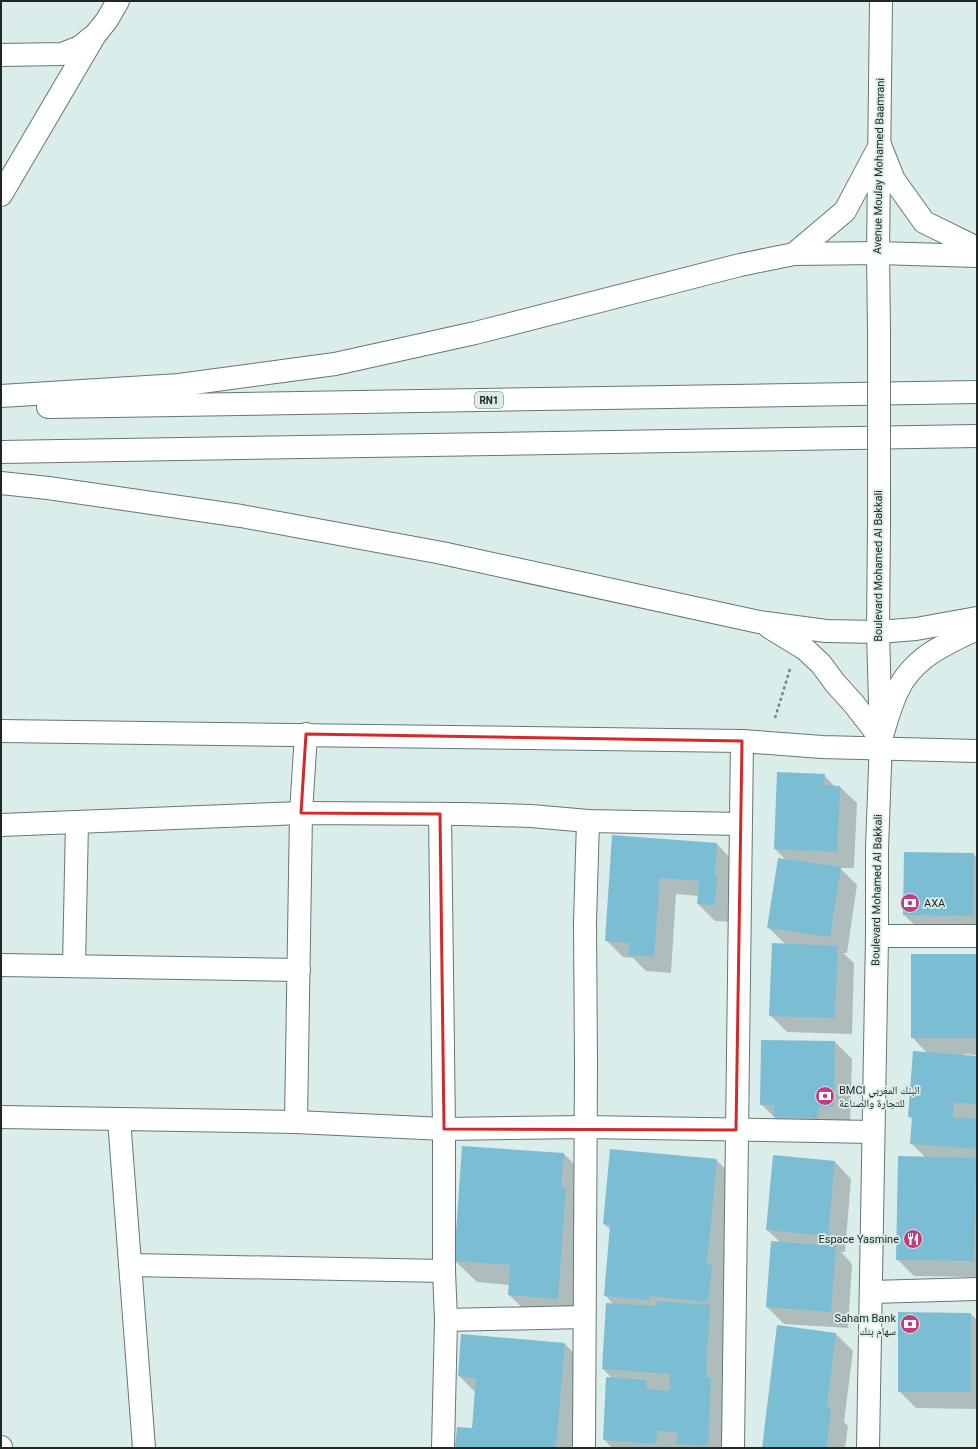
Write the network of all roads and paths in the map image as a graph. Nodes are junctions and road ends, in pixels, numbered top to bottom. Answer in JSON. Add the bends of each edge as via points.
{"nodes":[{"id":1,"x":118,"y":1,"type":"edge"},
{"id":2,"x":881,"y":1,"type":"edge"},
{"id":3,"x":95,"y":35,"type":"junction"},
{"id":4,"x":1,"y":55,"type":"edge"},
{"id":5,"x":880,"y":145,"type":"junction"},
{"id":6,"x":1,"y":195,"type":"edge"},
{"id":7,"x":977,"y":248,"type":"edge"},
{"id":8,"x":878,"y":253,"type":"junction"},
{"id":9,"x":794,"y":254,"type":"junction"},
{"id":10,"x":977,"y":256,"type":"edge"},
{"id":11,"x":879,"y":331,"type":"joint"},
{"id":12,"x":977,"y":392,"type":"edge"},
{"id":13,"x":1,"y":396,"type":"edge"},
{"id":14,"x":1,"y":408,"type":"edge"},
{"id":15,"x":977,"y":436,"type":"edge"},
{"id":16,"x":1,"y":452,"type":"edge"},
{"id":17,"x":1,"y":482,"type":"edge"},
{"id":18,"x":977,"y":618,"type":"edge"},
{"id":19,"x":759,"y":622,"type":"junction"},
{"id":20,"x":977,"y":629,"type":"edge"},
{"id":21,"x":878,"y":632,"type":"junction"},
{"id":22,"x":797,"y":644,"type":"junction"},
{"id":23,"x":1,"y":731,"type":"edge"},
{"id":24,"x":306,"y":734,"type":"junction"},
{"id":25,"x":742,"y":741,"type":"junction"},
{"id":26,"x":767,"y":743,"type":"junction"},
{"id":27,"x":880,"y":743,"type":"junction"},
{"id":28,"x":977,"y":751,"type":"edge"},
{"id":29,"x":301,"y":813,"type":"junction"},
{"id":30,"x":440,"y":814,"type":"junction"},
{"id":31,"x":588,"y":821,"type":"junction"},
{"id":32,"x":77,"y":822,"type":"junction"},
{"id":33,"x":740,"y":824,"type":"junction"},
{"id":34,"x":1,"y":825,"type":"edge"},
{"id":35,"x":877,"y":936,"type":"junction"},
{"id":36,"x":977,"y":936,"type":"edge"},
{"id":37,"x":1,"y":965,"type":"edge"},
{"id":38,"x":74,"y":966,"type":"junction"},
{"id":39,"x":299,"y":970,"type":"junction"},
{"id":40,"x":1,"y":1117,"type":"edge"},
{"id":41,"x":119,"y":1119,"type":"junction"},
{"id":42,"x":296,"y":1122,"type":"junction"},
{"id":43,"x":585,"y":1127,"type":"junction"},
{"id":44,"x":444,"y":1129,"type":"junction"},
{"id":45,"x":736,"y":1130,"type":"junction"},
{"id":46,"x":873,"y":1132,"type":"junction"},
{"id":47,"x":130,"y":1265,"type":"junction"},
{"id":48,"x":444,"y":1271,"type":"junction"},
{"id":49,"x":977,"y":1289,"type":"edge"},
{"id":50,"x":871,"y":1292,"type":"junction"},
{"id":51,"x":584,"y":1317,"type":"junction"},
{"id":52,"x":446,"y":1320,"type":"junction"},
{"id":53,"x":144,"y":1448,"type":"edge"},
{"id":54,"x":444,"y":1448,"type":"edge"},
{"id":55,"x":584,"y":1448,"type":"edge"},
{"id":56,"x":732,"y":1448,"type":"edge"},
{"id":57,"x":868,"y":1448,"type":"edge"}],
"edges":[{"from":1,"to":3,"type":"main road"},
{"from":2,"to":5,"type":"main road","name":"Avenue Moulay Mohamed Baamrani"},
{"from":3,"to":4,"type":"main road","via":[[80,47],[62,54]]},
{"from":3,"to":6,"type":"main road"},
{"from":5,"to":7,"type":"main road","via":[[894,180],[924,222]]},
{"from":5,"to":8,"type":"main road","name":"Avenue Moulay Mohamed Baamrani"},
{"from":5,"to":9,"type":"main road","via":[[845,211]]},
{"from":8,"to":9,"type":"main road"},
{"from":8,"to":10,"type":"main road"},
{"from":8,"to":11,"type":"main road","name":"Avenue Moulay Mohamed Baamrani"},
{"from":9,"to":13,"type":"main road","via":[[740,264],[475,333],[334,364],[179,385]]},
{"from":11,"to":21,"type":"main road","name":"Boulevard Mohamed Al Bakkali","bridge":true},
{"from":12,"to":14,"type":"main road","number":"RN1"},
{"from":15,"to":16,"type":"main road"},
{"from":17,"to":19,"type":"main road","via":[[249,517],[442,553]]},
{"from":18,"to":21,"type":"main road","via":[[916,629]]},
{"from":19,"to":21,"type":"main road","via":[[826,631]]},
{"from":19,"to":22,"type":"main road"},
{"from":20,"to":27,"type":"main road","via":[[941,647],[913,666],[896,693]]},
{"from":21,"to":27,"type":"main road","name":"Boulevard Mohamed Al Bakkali"},
{"from":22,"to":26,"type":"path"},
{"from":22,"to":27,"type":"main road","via":[[820,664],[854,704]]},
{"from":23,"to":24,"type":"main road"},
{"from":24,"to":25,"type":"main road"},
{"from":24,"to":29,"type":"main road"},
{"from":25,"to":26,"type":"main road"},
{"from":25,"to":33,"type":"main road"},
{"from":26,"to":27,"type":"main road","via":[[822,747]]},
{"from":27,"to":28,"type":"main road"},
{"from":27,"to":35,"type":"main road","name":"Boulevard Mohamed Al Bakkali"},
{"from":29,"to":30,"type":"main road"},
{"from":29,"to":32,"type":"main road"},
{"from":29,"to":39,"type":"main road"},
{"from":30,"to":31,"type":"main road","via":[[531,816]]},
{"from":30,"to":44,"type":"main road"},
{"from":31,"to":33,"type":"main road"},
{"from":31,"to":43,"type":"main road"},
{"from":32,"to":34,"type":"main road"},
{"from":32,"to":38,"type":"main road"},
{"from":33,"to":45,"type":"main road"},
{"from":35,"to":36,"type":"main road"},
{"from":35,"to":46,"type":"main road","name":"Boulevard Mohamed Al Bakkali"},
{"from":37,"to":38,"type":"main road"},
{"from":38,"to":39,"type":"main road"},
{"from":39,"to":42,"type":"main road"},
{"from":40,"to":41,"type":"main road"},
{"from":41,"to":42,"type":"main road"},
{"from":41,"to":47,"type":"main road"},
{"from":42,"to":44,"type":"main road"},
{"from":43,"to":44,"type":"main road"},
{"from":43,"to":45,"type":"main road"},
{"from":43,"to":51,"type":"main road"},
{"from":44,"to":48,"type":"main road"},
{"from":45,"to":46,"type":"main road"},
{"from":45,"to":56,"type":"main road"},
{"from":46,"to":50,"type":"main road","name":"Boulevard Mohamed Al Bakkali"},
{"from":47,"to":48,"type":"main road"},
{"from":47,"to":53,"type":"main road"},
{"from":48,"to":52,"type":"main road"},
{"from":49,"to":50,"type":"main road"},
{"from":50,"to":57,"type":"main road","name":"Boulevard Mohamed Al Bakkali"},
{"from":51,"to":52,"type":"main road"},
{"from":51,"to":55,"type":"main road"},
{"from":52,"to":54,"type":"main road"}]}
